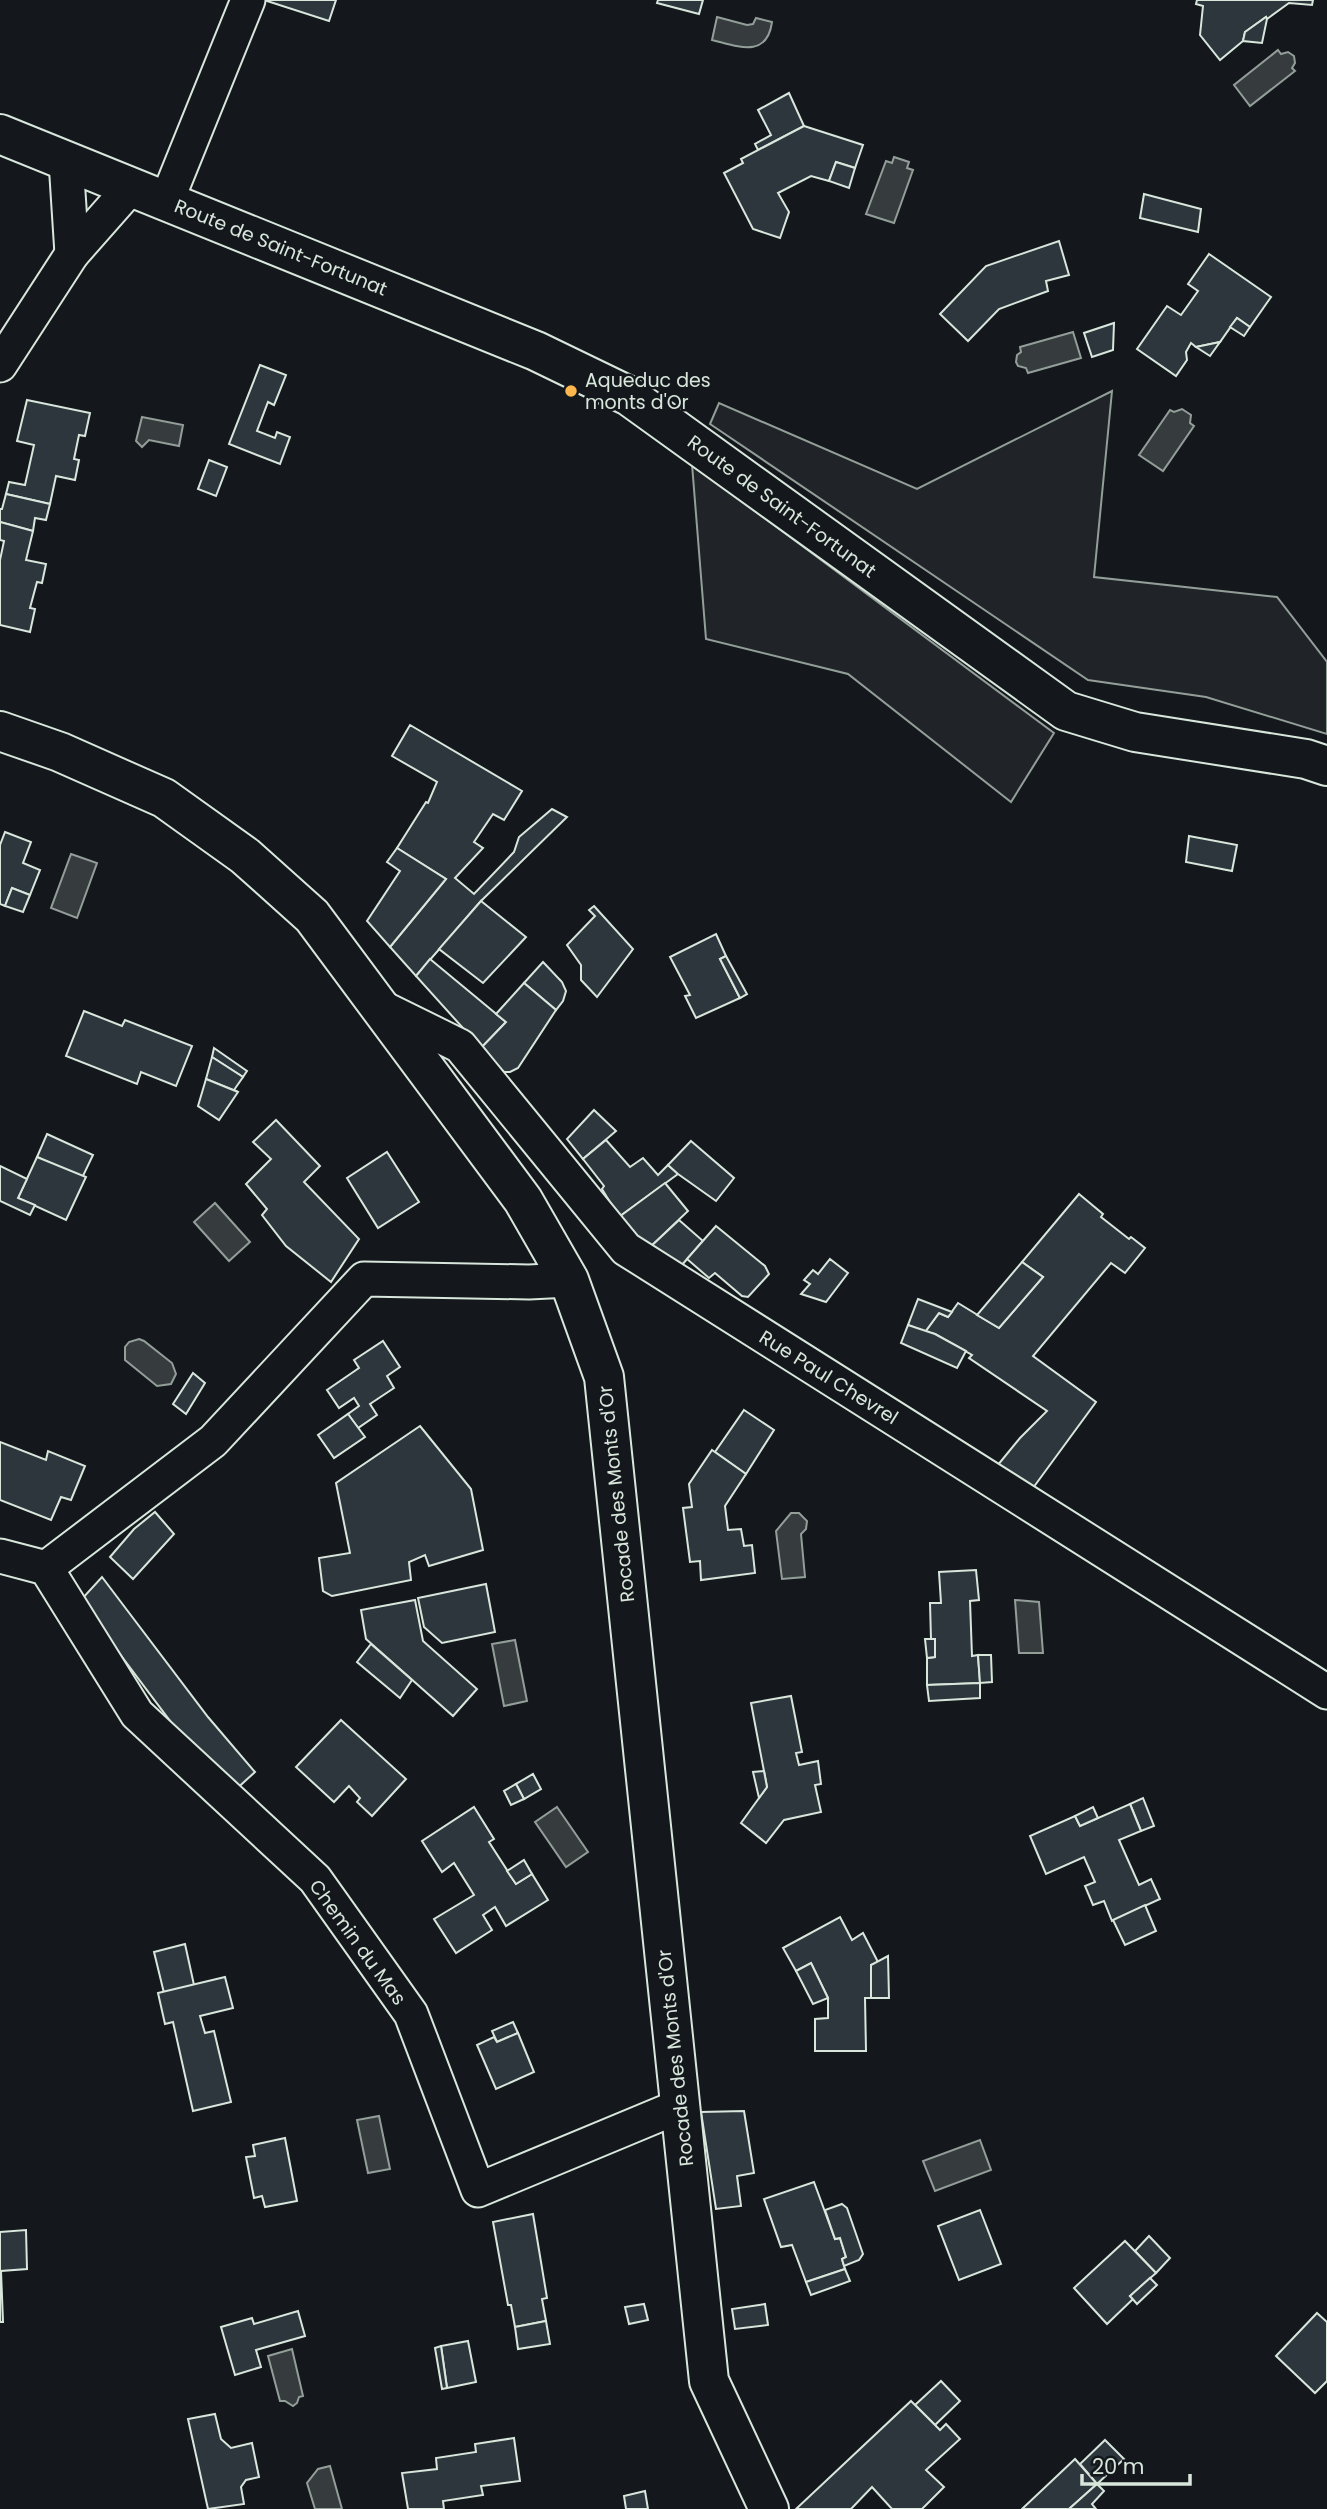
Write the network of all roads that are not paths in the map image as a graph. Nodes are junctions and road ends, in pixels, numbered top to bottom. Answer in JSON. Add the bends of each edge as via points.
{"nodes":[{"id":1,"x":248,"y":0,"type":"edge"},
{"id":2,"x":0,"y":134,"type":"edge"},
{"id":3,"x":66,"y":161,"type":"junction"},
{"id":4,"x":131,"y":187,"type":"junction"},
{"id":5,"x":167,"y":200,"type":"junction"},
{"id":6,"x":72,"y":254,"type":"junction"},
{"id":7,"x":0,"y":365,"type":"edge"},
{"id":8,"x":0,"y":731,"type":"edge"},
{"id":9,"x":1327,"y":766,"type":"edge"},
{"id":10,"x":381,"y":1007,"type":"junction"},
{"id":11,"x":569,"y":1280,"type":"junction"},
{"id":12,"x":0,"y":1556,"type":"edge"},
{"id":13,"x":46,"y":1568,"type":"junction"},
{"id":14,"x":1327,"y":1692,"type":"edge"},
{"id":15,"x":680,"y":2106,"type":"junction"},
{"id":16,"x":769,"y":2509,"type":"edge"}],
"edges":[{"from":1,"to":5,"type":"street"},
{"from":2,"to":3,"type":"street","name":"Route de Saint-Fortunat"},
{"from":3,"to":4,"type":"street","name":"Route de Saint-Fortunat"},
{"from":3,"to":6,"type":"street"},
{"from":4,"to":5,"type":"street","name":"Route de Saint-Fortunat"},
{"from":4,"to":6,"type":"street"},
{"from":5,"to":9,"type":"street","name":"Route de Saint-Fortunat","via":[[536,351],[629,396],[1066,711],[1135,732]]},
{"from":6,"to":7,"type":"street"},
{"from":8,"to":10,"type":"street","name":"Rocade des Monts d'Or","via":[[164,798],[245,856],[312,916]]},
{"from":10,"to":11,"type":"street","name":"Rocade des Monts d'Or","via":[[523,1200]]},
{"from":10,"to":14,"type":"street","name":"Rue Paul Chevrel","via":[[460,1046],[626,1249]]},
{"from":11,"to":13,"type":"street","via":[[364,1279],[213,1441]]},
{"from":11,"to":15,"type":"street","name":"Rocade des Monts d'Or","via":[[604,1377]]},
{"from":12,"to":13,"type":"street"},
{"from":13,"to":15,"type":"street","name":"Chemin du Mas","via":[[137,1714],[315,1879],[411,2014],[478,2190]]},
{"from":15,"to":16,"type":"street","name":"Rocade des Monts d'Or","via":[[709,2381]]}]}
